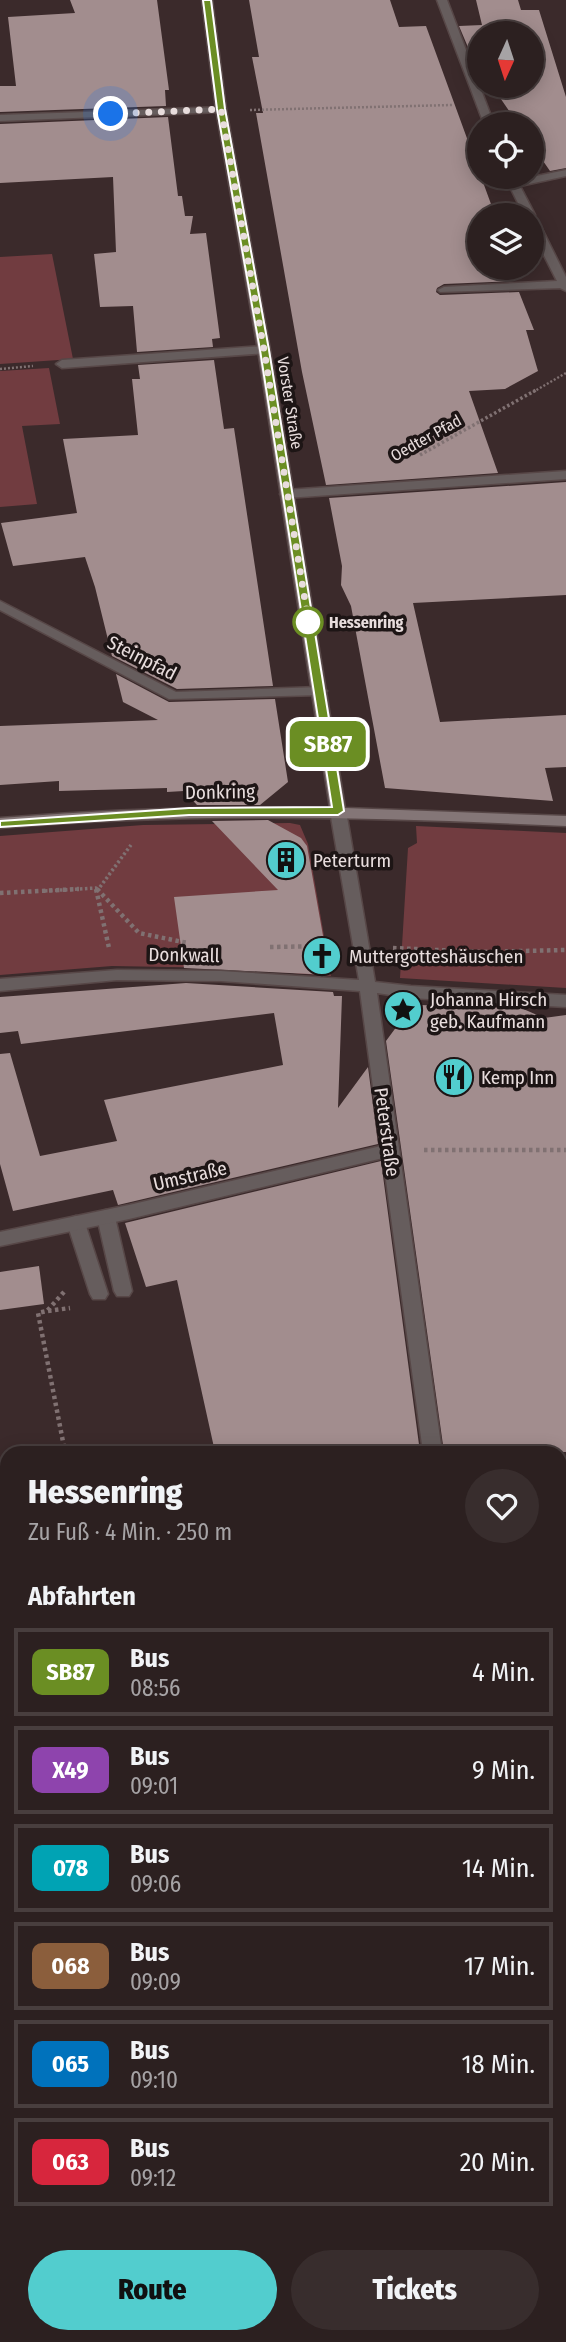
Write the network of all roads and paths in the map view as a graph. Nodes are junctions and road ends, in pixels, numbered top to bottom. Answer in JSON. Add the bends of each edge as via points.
{"nodes":[{"id":1,"x":207,"y":0,"type":"edge"},
{"id":2,"x":442,"y":0,"type":"edge"},
{"id":3,"x":480,"y":105,"type":"junction"},
{"id":4,"x":221,"y":109,"type":"junction"},
{"id":5,"x":483,"y":112,"type":"edge"},
{"id":6,"x":0,"y":118,"type":"edge"},
{"id":7,"x":566,"y":173,"type":"edge"},
{"id":8,"x":544,"y":176,"type":"edge"},
{"id":9,"x":544,"y":245,"type":"edge"},
{"id":10,"x":565,"y":286,"type":"edge"},
{"id":11,"x":444,"y":290,"type":"dead end"},
{"id":12,"x":264,"y":350,"type":"junction"},
{"id":13,"x":62,"y":364,"type":"dead end"},
{"id":14,"x":566,"y":373,"type":"edge"},
{"id":15,"x":411,"y":460,"type":"dead end"},
{"id":16,"x":566,"y":475,"type":"edge"},
{"id":17,"x":286,"y":494,"type":"junction"},
{"id":18,"x":0,"y":605,"type":"edge"},
{"id":19,"x":320,"y":691,"type":"junction"},
{"id":20,"x":338,"y":811,"type":"junction"},
{"id":21,"x":566,"y":821,"type":"edge"},
{"id":22,"x":0,"y":823,"type":"edge"},
{"id":23,"x":136,"y":839,"type":"dead end"},
{"id":24,"x":96,"y":888,"type":"junction"},
{"id":25,"x":0,"y":892,"type":"edge"},
{"id":26,"x":194,"y":944,"type":"dead end"},
{"id":27,"x":362,"y":946,"type":"junction"},
{"id":28,"x":257,"y":947,"type":"dead end"},
{"id":29,"x":566,"y":950,"type":"edge"},
{"id":30,"x":117,"y":975,"type":"junction"},
{"id":31,"x":0,"y":985,"type":"edge"},
{"id":32,"x":367,"y":986,"type":"junction"},
{"id":33,"x":566,"y":1001,"type":"edge"},
{"id":34,"x":388,"y":1150,"type":"junction"},
{"id":35,"x":566,"y":1150,"type":"edge"},
{"id":36,"x":106,"y":1217,"type":"junction"},
{"id":37,"x":76,"y":1223,"type":"junction"},
{"id":38,"x":0,"y":1239,"type":"edge"},
{"id":39,"x":67,"y":1289,"type":"dead end"},
{"id":40,"x":123,"y":1291,"type":"dead end"},
{"id":41,"x":99,"y":1294,"type":"dead end"},
{"id":42,"x":59,"y":1309,"type":"dead end"},
{"id":43,"x":47,"y":1311,"type":"junction"},
{"id":44,"x":64,"y":1446,"type":"edge"},
{"id":45,"x":432,"y":1446,"type":"edge"}],
"edges":[{"from":1,"to":4,"type":"main road","name":"Vorster Straße"},
{"from":2,"to":3,"type":"street"},
{"from":3,"to":4,"type":"path"},
{"from":3,"to":5,"type":"street"},
{"from":4,"to":6,"type":"street"},
{"from":4,"to":12,"type":"main road","name":"Vorster Straße"},
{"from":7,"to":8,"type":"street"},
{"from":9,"to":10,"type":"street"},
{"from":10,"to":11,"type":"street"},
{"from":12,"to":13,"type":"street"},
{"from":12,"to":17,"type":"main road","name":"Vorster Straße"},
{"from":14,"to":15,"type":"path","name":"Oedter Pfad"},
{"from":16,"to":17,"type":"street"},
{"from":17,"to":19,"type":"main road","name":"Vorster Straße"},
{"from":18,"to":19,"type":"street","name":"Steinpfad","via":[[173,696]]},
{"from":19,"to":20,"type":"main road","name":"Vorster Straße"},
{"from":20,"to":21,"type":"main road","name":"Donkring"},
{"from":20,"to":22,"type":"main road","name":"Donkring","via":[[189,812]]},
{"from":20,"to":27,"type":"street","name":"Peterstraße"},
{"from":23,"to":24,"type":"path"},
{"from":24,"to":25,"type":"path"},
{"from":24,"to":26,"type":"path","via":[[139,933]]},
{"from":24,"to":30,"type":"path"},
{"from":27,"to":28,"type":"path"},
{"from":27,"to":29,"type":"path","via":[[482,952]]},
{"from":27,"to":32,"type":"street","name":"Peterstraße"},
{"from":30,"to":31,"type":"street","name":"Donkwall"},
{"from":30,"to":32,"type":"street","name":"Donkwall","via":[[221,976]]},
{"from":32,"to":33,"type":"street","name":"Donkwall"},
{"from":32,"to":34,"type":"street","name":"Peterstraße"},
{"from":34,"to":35,"type":"path"},
{"from":34,"to":36,"type":"street","name":"Umstraße"},
{"from":34,"to":45,"type":"street","name":"Peterstraße"},
{"from":36,"to":37,"type":"street","name":"Umstraße"},
{"from":36,"to":40,"type":"street"},
{"from":37,"to":38,"type":"street","name":"Umstraße"},
{"from":37,"to":41,"type":"street"},
{"from":39,"to":43,"type":"path"},
{"from":42,"to":43,"type":"path"},
{"from":43,"to":44,"type":"path","via":[[38,1312]]}]}
